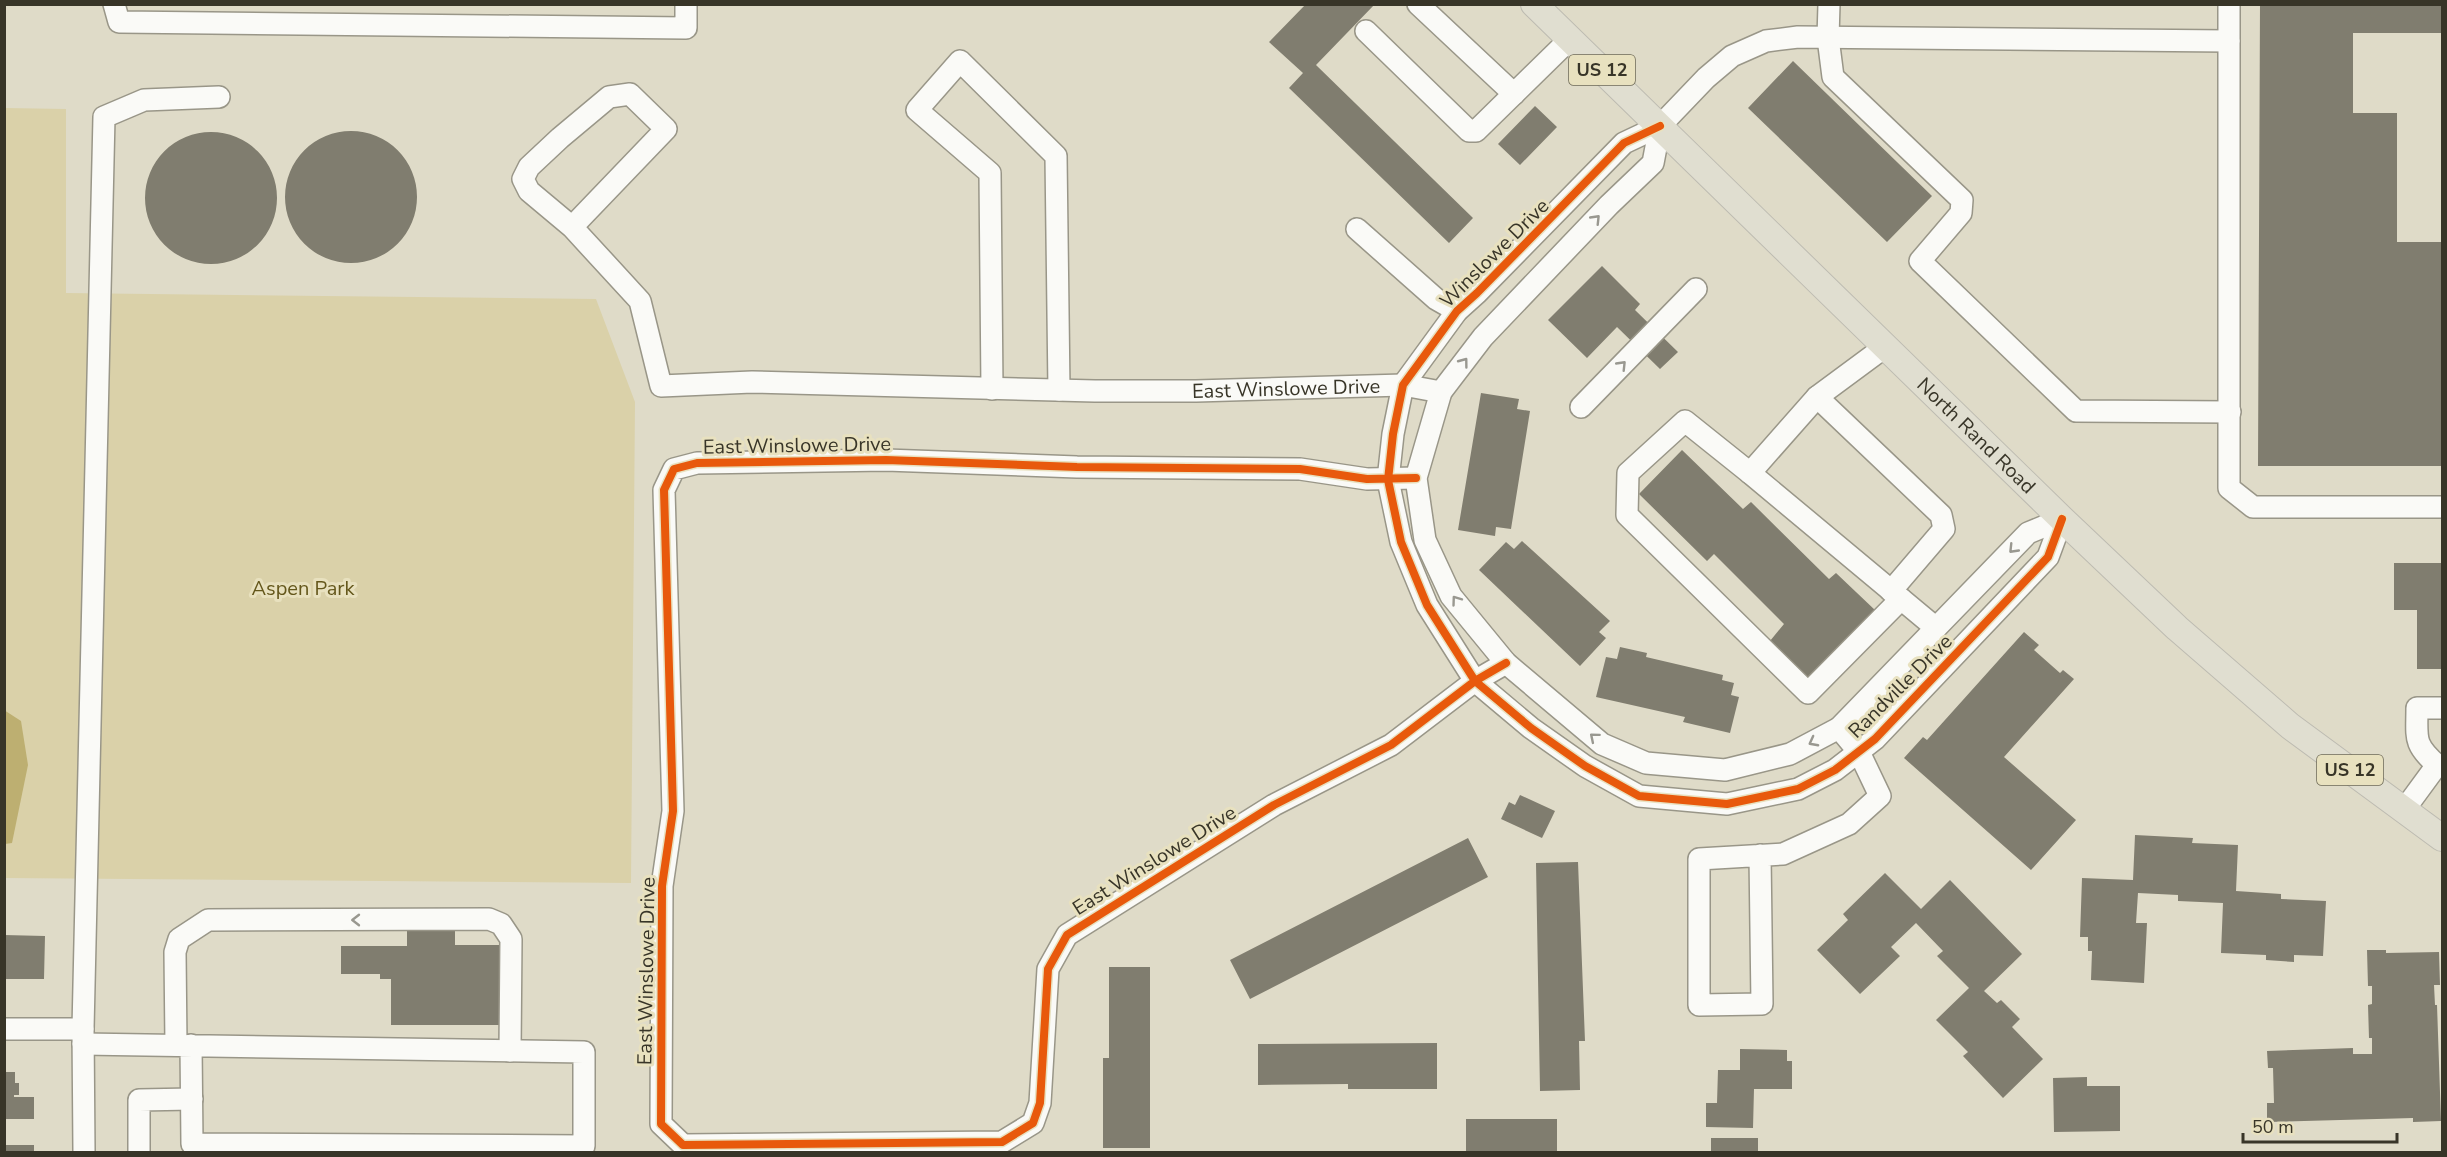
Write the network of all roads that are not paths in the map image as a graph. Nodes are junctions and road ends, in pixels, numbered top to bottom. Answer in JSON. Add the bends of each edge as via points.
{"nodes":[{"id":1,"x":114,"y":4,"type":"edge"},
{"id":2,"x":686,"y":4,"type":"edge"},
{"id":3,"x":1418,"y":4,"type":"edge"},
{"id":4,"x":1534,"y":4,"type":"edge"},
{"id":5,"x":1829,"y":4,"type":"edge"},
{"id":6,"x":2229,"y":4,"type":"edge"},
{"id":7,"x":1366,"y":31,"type":"dead end"},
{"id":8,"x":1828,"y":38,"type":"junction"},
{"id":9,"x":1570,"y":39,"type":"junction"},
{"id":10,"x":2229,"y":41,"type":"junction"},
{"id":11,"x":1514,"y":94,"type":"junction"},
{"id":12,"x":219,"y":97,"type":"dead end"},
{"id":13,"x":1660,"y":126,"type":"junction"},
{"id":14,"x":572,"y":227,"type":"junction"},
{"id":15,"x":1357,"y":229,"type":"dead end"},
{"id":16,"x":1696,"y":289,"type":"dead end"},
{"id":17,"x":1457,"y":311,"type":"junction"},
{"id":18,"x":1886,"y":346,"type":"junction"},
{"id":19,"x":1403,"y":385,"type":"junction"},
{"id":20,"x":992,"y":389,"type":"junction"},
{"id":21,"x":1059,"y":390,"type":"junction"},
{"id":22,"x":1441,"y":392,"type":"junction"},
{"id":23,"x":1816,"y":397,"type":"junction"},
{"id":24,"x":1581,"y":407,"type":"dead end"},
{"id":25,"x":2230,"y":412,"type":"junction"},
{"id":26,"x":1750,"y":473,"type":"junction"},
{"id":27,"x":1416,"y":478,"type":"junction"},
{"id":28,"x":1388,"y":480,"type":"junction"},
{"id":29,"x":2442,"y":507,"type":"edge"},
{"id":30,"x":2062,"y":519,"type":"junction"},
{"id":31,"x":1896,"y":595,"type":"junction"},
{"id":32,"x":1936,"y":628,"type":"junction"},
{"id":33,"x":1506,"y":663,"type":"junction"},
{"id":34,"x":1475,"y":681,"type":"junction"},
{"id":35,"x":2442,"y":708,"type":"edge"},
{"id":36,"x":1839,"y":728,"type":"junction"},
{"id":37,"x":1859,"y":752,"type":"junction"},
{"id":38,"x":2440,"y":765,"type":"edge"},
{"id":39,"x":1639,"y":796,"type":"joint"},
{"id":40,"x":2404,"y":810,"type":"junction"},
{"id":41,"x":2442,"y":838,"type":"edge"},
{"id":42,"x":1760,"y":855,"type":"junction"},
{"id":43,"x":4,"y":1029,"type":"edge"},
{"id":44,"x":83,"y":1037,"type":"junction"},
{"id":45,"x":183,"y":1045,"type":"junction"},
{"id":46,"x":510,"y":1051,"type":"junction"},
{"id":47,"x":192,"y":1099,"type":"junction"},
{"id":48,"x":192,"y":1148,"type":"edge"},
{"id":49,"x":246,"y":1148,"type":"edge"},
{"id":50,"x":306,"y":1149,"type":"edge"},
{"id":51,"x":84,"y":1152,"type":"edge"},
{"id":52,"x":139,"y":1152,"type":"edge"}],
"edges":[{"from":1,"to":2,"type":"street","via":[[119,22],[686,28]]},
{"from":3,"to":11,"type":"street"},
{"from":4,"to":9,"type":"main road","name":"North Rand Road","number":"US 12"},
{"from":5,"to":8,"type":"street"},
{"from":6,"to":10,"type":"street"},
{"from":7,"to":11,"type":"street","via":[[1469,131],[1476,131]]},
{"from":8,"to":10,"type":"street"},
{"from":8,"to":13,"type":"street","via":[[1766,41],[1732,56]]},
{"from":8,"to":25,"type":"street","via":[[1833,77],[1962,200],[1961,213],[1920,261],[2076,411]]},
{"from":9,"to":11,"type":"street"},
{"from":9,"to":13,"type":"main road","name":"North Rand Road","number":"US 12"},
{"from":10,"to":25,"type":"street"},
{"from":12,"to":44,"type":"street","via":[[144,100],[104,117]]},
{"from":13,"to":17,"type":"street","name":"Winslowe Drive","via":[[1624,143]]},
{"from":13,"to":18,"type":"main road","name":"North Rand Road","number":"US 12"},
{"from":22,"to":13,"type":"street","one_way":true,"via":[[1483,337],[1653,163]]},
{"from":14,"to":14,"type":"street","via":[[666,129],[630,94],[609,97],[529,167],[523,179],[529,191]]},
{"from":14,"to":20,"type":"street","name":"East Winslowe Drive","via":[[640,301],[661,386],[752,382]]},
{"from":15,"to":17,"type":"street","via":[[1436,299]]},
{"from":24,"to":16,"type":"street","one_way":true},
{"from":17,"to":19,"type":"street","name":"Winslowe Drive"},
{"from":18,"to":23,"type":"street"},
{"from":18,"to":30,"type":"main road","name":"North Rand Road","number":"US 12"},
{"from":19,"to":21,"type":"street","name":"East Winslowe Drive","via":[[1196,392]]},
{"from":19,"to":22,"type":"street","name":"East Winslowe Drive"},
{"from":19,"to":28,"type":"street","name":"Winslowe Drive"},
{"from":20,"to":21,"type":"street","name":"East Winslowe Drive"},
{"from":20,"to":21,"type":"street","via":[[990,173],[917,110],[960,61],[1056,156]]},
{"from":22,"to":27,"type":"street"},
{"from":23,"to":26,"type":"street"},
{"from":23,"to":31,"type":"street","via":[[1941,515],[1944,529]]},
{"from":25,"to":29,"type":"street","via":[[2229,488],[2253,507]]},
{"from":26,"to":31,"type":"street"},
{"from":26,"to":31,"type":"street","via":[[1685,420],[1628,473],[1627,515],[1808,693]]},
{"from":27,"to":28,"type":"street","name":"East Winslowe Drive"},
{"from":33,"to":27,"type":"street","one_way":true,"via":[[1452,596],[1425,540]]},
{"from":28,"to":34,"type":"street","name":"Winslowe Drive","via":[[1401,542],[1427,605]]},
{"from":28,"to":34,"type":"street","name":"East Winslowe Drive","via":[[1300,469],[1077,467],[886,459],[698,463],[674,469],[664,490],[673,811],[662,886],[660,1124],[683,1145],[1002,1142],[1033,1123],[1040,1102],[1048,969],[1067,935],[1274,805],[1391,745]]},
{"from":30,"to":32,"type":"street","name":"Randville Drive","one_way":true,"via":[[2028,533]]},
{"from":30,"to":37,"type":"street","name":"Randville Drive","via":[[2048,557]]},
{"from":30,"to":40,"type":"main road","name":"North Rand Road","number":"US 12","via":[[2177,628],[2290,726]]},
{"from":31,"to":32,"type":"street"},
{"from":32,"to":36,"type":"street","name":"Randville Drive"},
{"from":33,"to":34,"type":"street","name":"East Winslowe Drive"},
{"from":36,"to":33,"type":"street","name":"Randville Drive","one_way":true,"via":[[1790,754],[1725,770],[1646,763],[1602,744]]},
{"from":34,"to":39,"type":"street","name":"Winslowe Drive","via":[[1585,766]]},
{"from":35,"to":38,"type":"street","via":[[2417,708],[2419,744]]},
{"from":36,"to":37,"type":"street","name":"Randville Drive"},
{"from":37,"to":39,"type":"street","name":"Randville Drive","via":[[1798,789],[1727,804]]},
{"from":37,"to":42,"type":"street","via":[[1880,796],[1849,824],[1783,854]]},
{"from":38,"to":40,"type":"street"},
{"from":40,"to":41,"type":"main road","name":"North Rand Road","number":"US 12"},
{"from":42,"to":42,"type":"street","via":[[1699,859],[1699,1005],[1762,1004]]},
{"from":43,"to":44,"type":"street"},
{"from":44,"to":45,"type":"street"},
{"from":44,"to":51,"type":"street"},
{"from":45,"to":46,"type":"street"},
{"from":46,"to":45,"type":"street","one_way":true,"via":[[511,939],[501,924],[489,919],[208,920],[179,939],[175,952]]},
{"from":45,"to":47,"type":"street"},
{"from":46,"to":50,"type":"street","via":[[584,1052],[584,1146]]},
{"from":47,"to":48,"type":"street"},
{"from":47,"to":52,"type":"street","via":[[139,1100]]},
{"from":48,"to":49,"type":"street"},
{"from":49,"to":50,"type":"street"}]}
